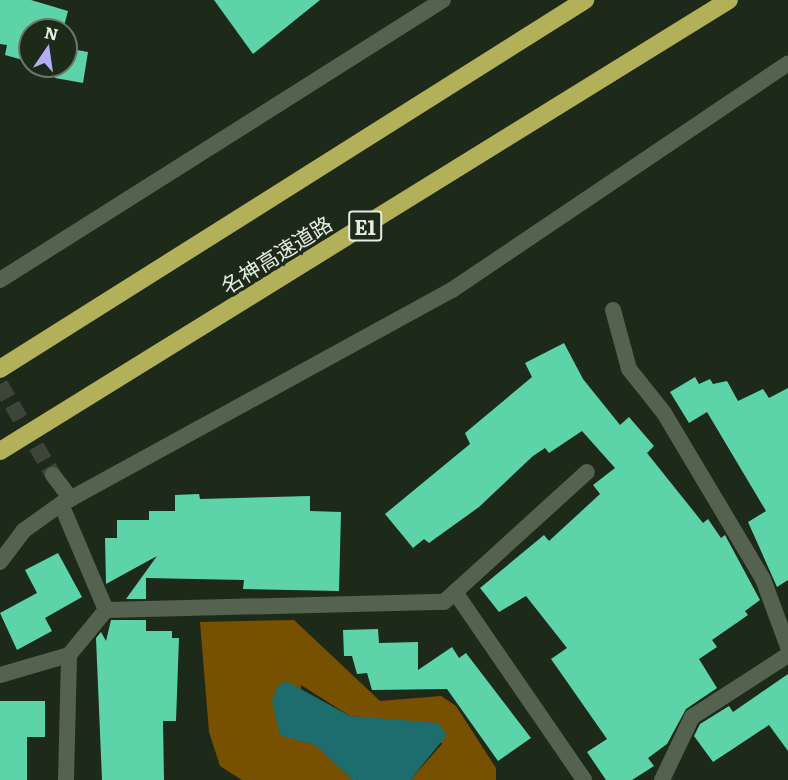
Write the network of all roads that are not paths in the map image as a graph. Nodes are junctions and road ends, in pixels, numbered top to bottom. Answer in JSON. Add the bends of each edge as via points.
{"nodes":[{"id":1,"x":443,"y":0,"type":"edge"},
{"id":2,"x":585,"y":0,"type":"edge"},
{"id":3,"x":729,"y":0,"type":"edge"},
{"id":4,"x":788,"y":63,"type":"edge"},
{"id":5,"x":0,"y":280,"type":"edge"},
{"id":6,"x":613,"y":310,"type":"dead end"},
{"id":7,"x":0,"y":369,"type":"edge"},
{"id":8,"x":0,"y":451,"type":"edge"},
{"id":9,"x":587,"y":472,"type":"dead end"},
{"id":10,"x":53,"y":475,"type":"tunnel mouth"},
{"id":11,"x":66,"y":502,"type":"junction"},
{"id":12,"x":0,"y":562,"type":"edge"},
{"id":13,"x":455,"y":592,"type":"junction"},
{"id":14,"x":106,"y":610,"type":"junction"},
{"id":15,"x":788,"y":647,"type":"edge"},
{"id":16,"x":69,"y":655,"type":"junction"},
{"id":17,"x":788,"y":655,"type":"edge"},
{"id":18,"x":0,"y":675,"type":"edge"},
{"id":19,"x":66,"y":780,"type":"edge"},
{"id":20,"x":584,"y":780,"type":"edge"},
{"id":21,"x":662,"y":780,"type":"edge"}],
"edges":[{"from":1,"to":5,"type":"street"},
{"from":2,"to":7,"type":"highway"},
{"from":3,"to":8,"type":"highway","name":"名神高速道路","number":"E1"},
{"from":4,"to":11,"type":"street","via":[[452,290]]},
{"from":6,"to":15,"type":"street","via":[[629,369],[664,413],[763,579]]},
{"from":9,"to":13,"type":"street"},
{"from":10,"to":11,"type":"street"},
{"from":11,"to":12,"type":"street","via":[[23,531]]},
{"from":11,"to":14,"type":"street"},
{"from":13,"to":14,"type":"street","via":[[444,602]]},
{"from":13,"to":20,"type":"street"},
{"from":14,"to":16,"type":"street"},
{"from":16,"to":18,"type":"street"},
{"from":16,"to":19,"type":"street"},
{"from":17,"to":21,"type":"street","via":[[692,717]]}]}
